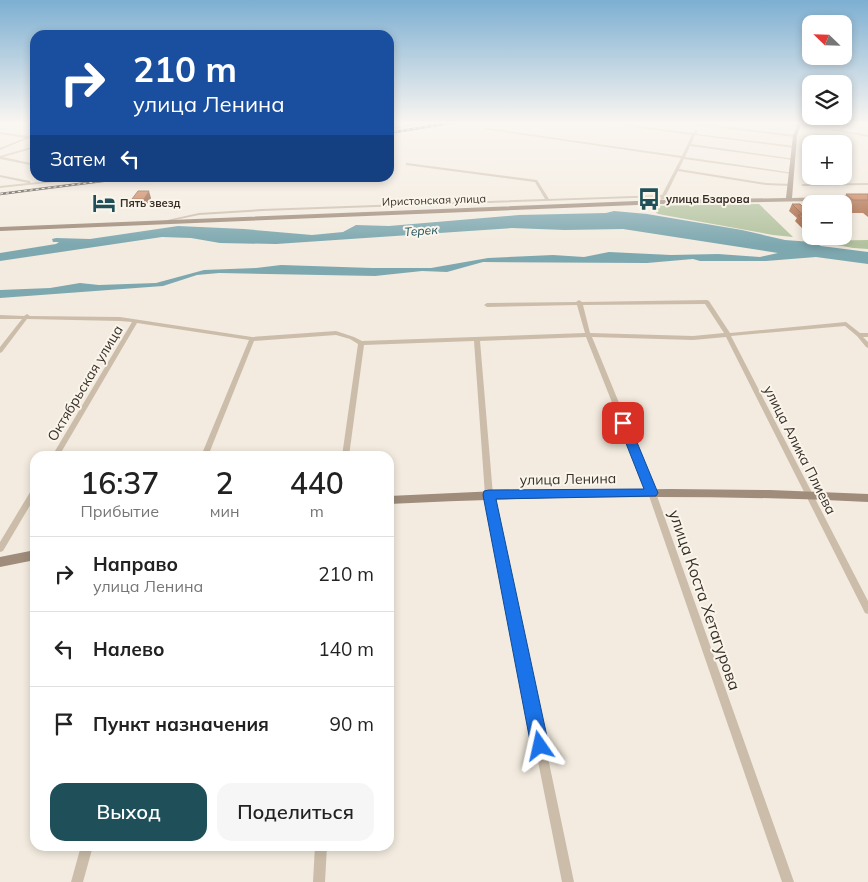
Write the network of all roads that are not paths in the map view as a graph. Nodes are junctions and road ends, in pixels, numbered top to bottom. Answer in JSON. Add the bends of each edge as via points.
{"nodes":[{"id":1,"x":681,"y":163,"type":"edge"},
{"id":2,"x":726,"y":163,"type":"edge"},
{"id":3,"x":793,"y":163,"type":"edge"},
{"id":4,"x":407,"y":164,"type":"dead end"},
{"id":5,"x":678,"y":170,"type":"junction"},
{"id":6,"x":792,"y":173,"type":"junction"},
{"id":7,"x":0,"y":176,"type":"edge"},
{"id":8,"x":52,"y":182,"type":"edge"},
{"id":9,"x":36,"y":184,"type":"junction"},
{"id":10,"x":852,"y":184,"type":"edge"},
{"id":11,"x":868,"y":184,"type":"edge"},
{"id":12,"x":791,"y":185,"type":"junction"},
{"id":13,"x":0,"y":187,"type":"edge"},
{"id":14,"x":789,"y":198,"type":"junction"},
{"id":15,"x":868,"y":198,"type":"edge"},
{"id":16,"x":547,"y":199,"type":"junction"},
{"id":17,"x":662,"y":199,"type":"junction"},
{"id":18,"x":261,"y":214,"type":"junction"},
{"id":19,"x":0,"y":229,"type":"edge"},
{"id":20,"x":579,"y":302,"type":"junction"},
{"id":21,"x":487,"y":305,"type":"dead end"},
{"id":22,"x":0,"y":316,"type":"edge"},
{"id":23,"x":27,"y":316,"type":"junction"},
{"id":24,"x":135,"y":322,"type":"junction"},
{"id":25,"x":728,"y":334,"type":"junction"},
{"id":26,"x":859,"y":335,"type":"junction"},
{"id":27,"x":868,"y":335,"type":"edge"},
{"id":28,"x":588,"y":336,"type":"junction"},
{"id":29,"x":252,"y":339,"type":"junction"},
{"id":30,"x":477,"y":340,"type":"junction"},
{"id":31,"x":361,"y":344,"type":"junction"},
{"id":32,"x":868,"y":346,"type":"edge"},
{"id":33,"x":0,"y":351,"type":"edge"},
{"id":34,"x":59,"y":451,"type":"edge"},
{"id":35,"x":207,"y":451,"type":"edge"},
{"id":36,"x":347,"y":451,"type":"edge"},
{"id":37,"x":652,"y":493,"type":"junction"},
{"id":38,"x":807,"y":494,"type":"junction"},
{"id":39,"x":489,"y":495,"type":"junction"},
{"id":40,"x":868,"y":498,"type":"edge"},
{"id":41,"x":30,"y":499,"type":"edge"},
{"id":42,"x":394,"y":500,"type":"edge"},
{"id":43,"x":0,"y":549,"type":"edge"},
{"id":44,"x":30,"y":556,"type":"edge"},
{"id":45,"x":0,"y":562,"type":"edge"},
{"id":46,"x":868,"y":610,"type":"edge"},
{"id":47,"x":86,"y":851,"type":"edge"},
{"id":48,"x":321,"y":851,"type":"edge"},
{"id":49,"x":77,"y":882,"type":"edge"},
{"id":50,"x":319,"y":882,"type":"edge"},
{"id":51,"x":568,"y":882,"type":"edge"},
{"id":52,"x":788,"y":882,"type":"edge"}],
"edges":[{"from":1,"to":5,"type":"street"},
{"from":2,"to":6,"type":"street"},
{"from":3,"to":6,"type":"main road"},
{"from":4,"to":16,"type":"street","via":[[536,181]]},
{"from":5,"to":12,"type":"street"},
{"from":5,"to":17,"type":"street"},
{"from":6,"to":12,"type":"main road"},
{"from":7,"to":9,"type":"street"},
{"from":8,"to":9,"type":"street"},
{"from":9,"to":13,"type":"street"},
{"from":10,"to":11,"type":"street"},
{"from":12,"to":14,"type":"main road"},
{"from":14,"to":15,"type":"main road","name":"Иристонская улица"},
{"from":14,"to":17,"type":"main road","name":"Иристонская улица"},
{"from":16,"to":17,"type":"street"},
{"from":16,"to":18,"type":"street"},
{"from":17,"to":18,"type":"main road","name":"Иристонская улица"},
{"from":18,"to":19,"type":"main road","name":"Иристонская улица"},
{"from":20,"to":21,"type":"street"},
{"from":20,"to":25,"type":"street","name":"улица Алика Плиева","via":[[707,302]]},
{"from":20,"to":28,"type":"street","name":"улица Коста Хетагурова"},
{"from":22,"to":23,"type":"street"},
{"from":23,"to":24,"type":"street"},
{"from":23,"to":33,"type":"street"},
{"from":24,"to":29,"type":"street"},
{"from":24,"to":34,"type":"street","name":"Октябрьская улица"},
{"from":25,"to":26,"type":"street","via":[[846,324]]},
{"from":25,"to":28,"type":"street","via":[[693,338]]},
{"from":25,"to":38,"type":"street","name":"улица Алика Плиева"},
{"from":26,"to":27,"type":"street"},
{"from":26,"to":32,"type":"street"},
{"from":28,"to":30,"type":"street"},
{"from":28,"to":37,"type":"street","name":"улица Коста Хетагурова"},
{"from":29,"to":31,"type":"street","via":[[336,333]]},
{"from":29,"to":35,"type":"street"},
{"from":30,"to":31,"type":"street"},
{"from":30,"to":39,"type":"street"},
{"from":31,"to":36,"type":"street"},
{"from":37,"to":38,"type":"main road","name":"улица Ленина"},
{"from":37,"to":39,"type":"main road","name":"улица Ленина"},
{"from":37,"to":52,"type":"street","name":"улица Коста Хетагурова"},
{"from":38,"to":40,"type":"main road","name":"улица Ленина"},
{"from":38,"to":46,"type":"street","name":"улица Алика Плиева"},
{"from":39,"to":42,"type":"main road","name":"улица Ленина"},
{"from":39,"to":51,"type":"street"},
{"from":41,"to":43,"type":"street"},
{"from":44,"to":45,"type":"main road"},
{"from":47,"to":49,"type":"street"},
{"from":48,"to":50,"type":"street"}]}
